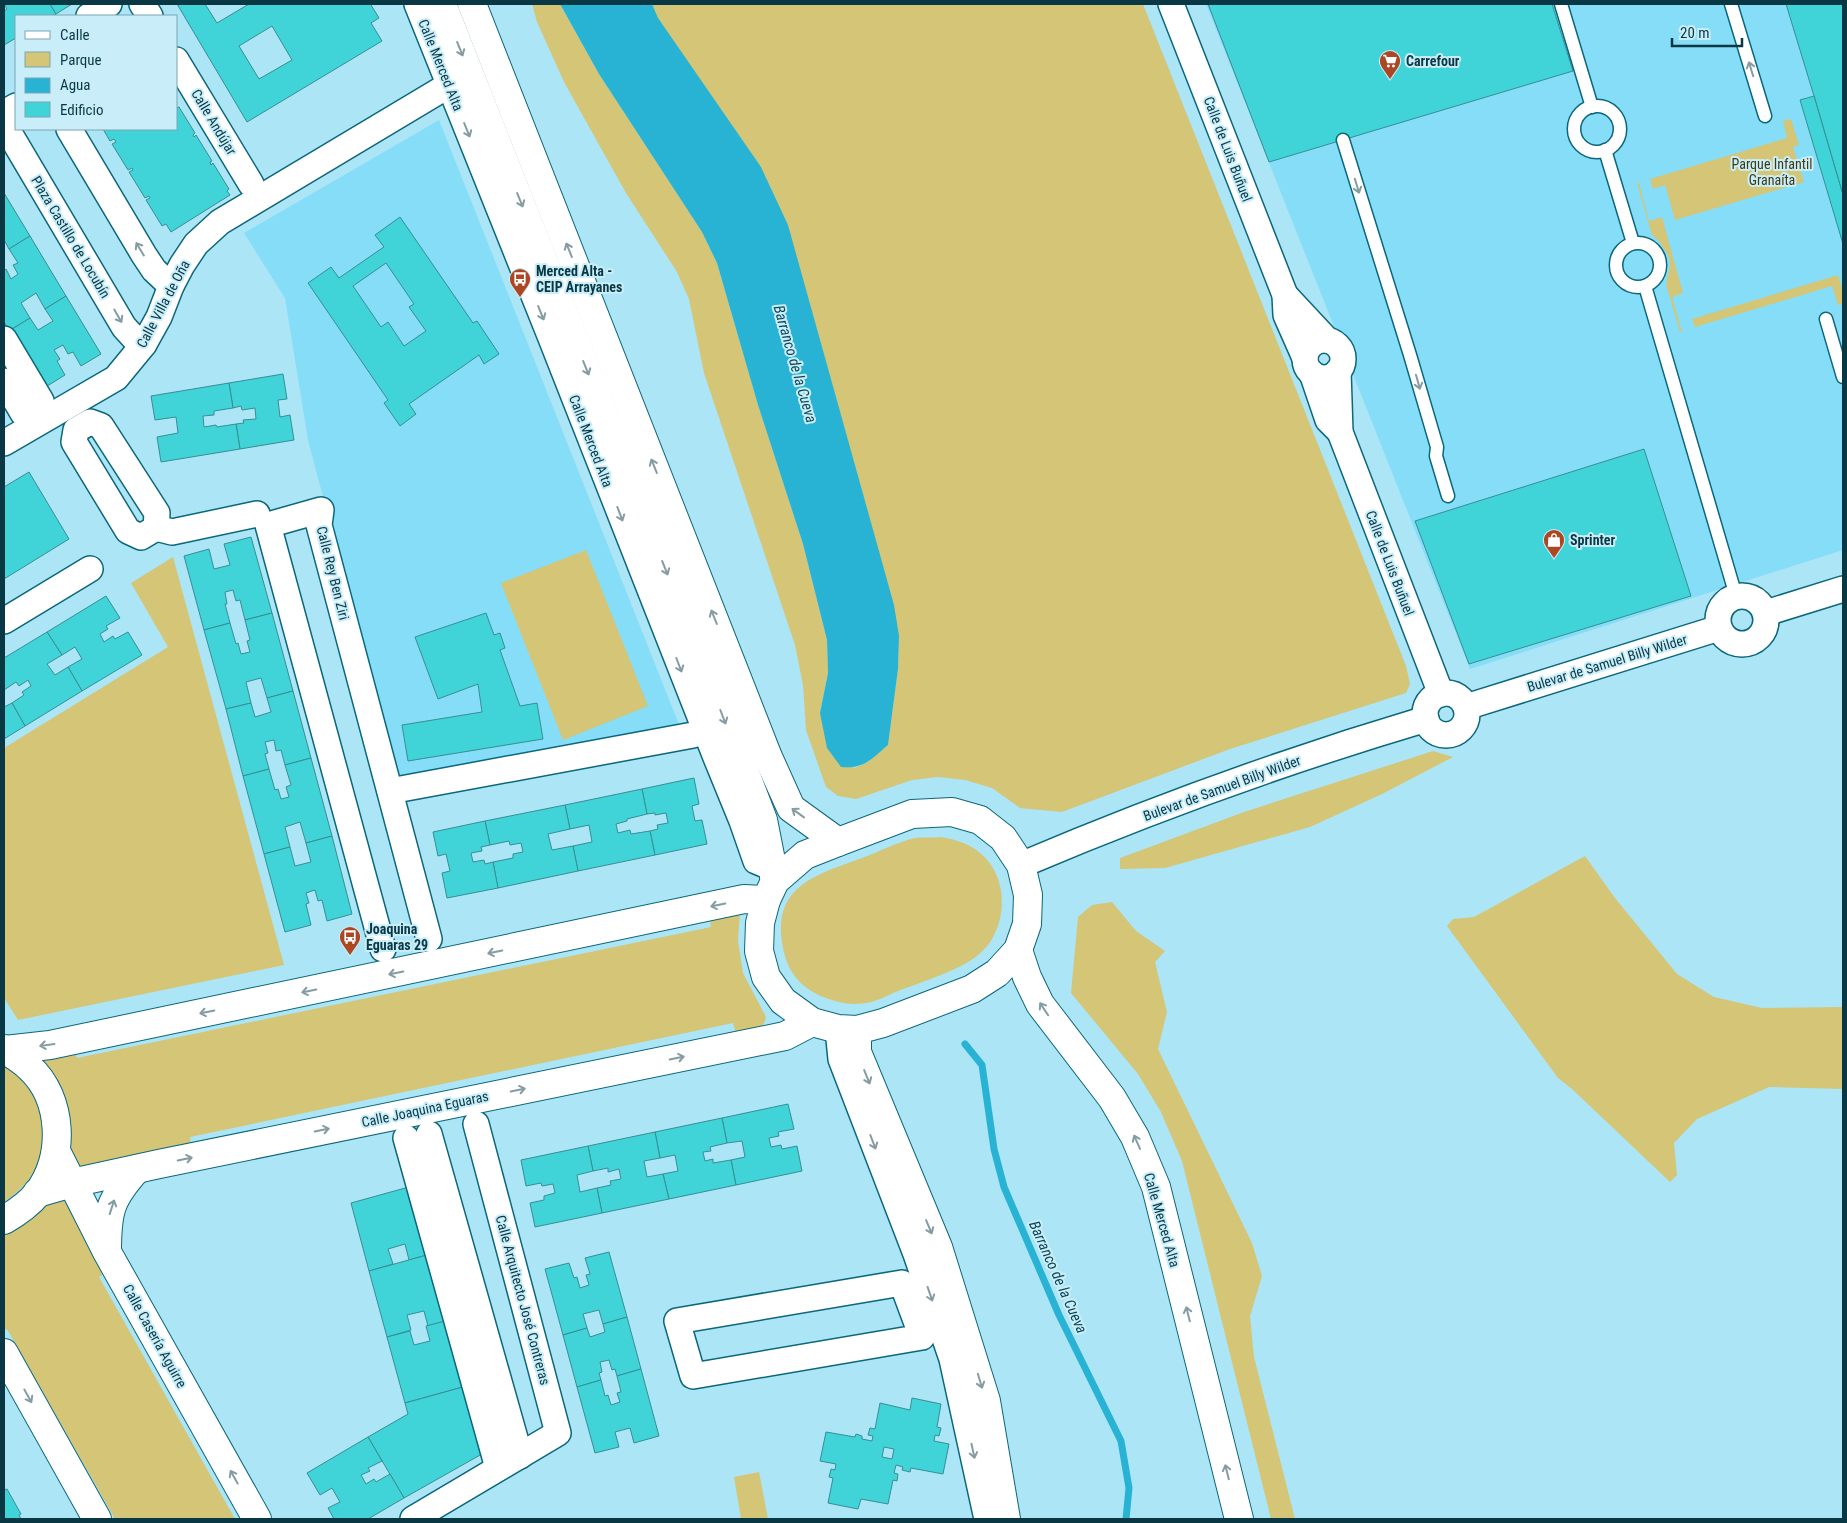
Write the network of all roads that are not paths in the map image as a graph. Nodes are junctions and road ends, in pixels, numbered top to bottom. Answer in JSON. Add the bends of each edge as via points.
{"nodes":[{"id":1,"x":109,"y":4,"type":"edge"},
{"id":2,"x":142,"y":4,"type":"edge"},
{"id":3,"x":417,"y":4,"type":"edge"},
{"id":4,"x":442,"y":4,"type":"edge"},
{"id":5,"x":472,"y":4,"type":"edge"},
{"id":6,"x":1171,"y":4,"type":"edge"},
{"id":7,"x":1561,"y":4,"type":"edge"},
{"id":8,"x":1731,"y":4,"type":"edge"},
{"id":9,"x":91,"y":15,"type":"edge"},
{"id":10,"x":149,"y":15,"type":"edge"},
{"id":11,"x":178,"y":63,"type":"edge"},
{"id":12,"x":449,"y":85,"type":"junction"},
{"id":13,"x":15,"y":107,"type":"edge"},
{"id":14,"x":1592,"y":107,"type":"junction"},
{"id":15,"x":4,"y":113,"type":"edge"},
{"id":16,"x":1765,"y":116,"type":"dead end"},
{"id":17,"x":4,"y":124,"type":"edge"},
{"id":18,"x":71,"y":130,"type":"edge"},
{"id":19,"x":1343,"y":140,"type":"dead end"},
{"id":20,"x":1605,"y":150,"type":"junction"},
{"id":21,"x":252,"y":184,"type":"dead end"},
{"id":22,"x":1633,"y":243,"type":"junction"},
{"id":23,"x":171,"y":286,"type":"junction"},
{"id":24,"x":1644,"y":286,"type":"junction"},
{"id":25,"x":1285,"y":295,"type":"junction"},
{"id":26,"x":1826,"y":319,"type":"dead end"},
{"id":27,"x":4,"y":339,"type":"edge"},
{"id":28,"x":1327,"y":340,"type":"junction"},
{"id":29,"x":144,"y":344,"type":"junction"},
{"id":30,"x":1308,"y":366,"type":"junction"},
{"id":31,"x":1338,"y":371,"type":"junction"},
{"id":32,"x":1843,"y":377,"type":"edge"},
{"id":33,"x":4,"y":381,"type":"edge"},
{"id":34,"x":71,"y":404,"type":"junction"},
{"id":35,"x":83,"y":425,"type":"junction"},
{"id":36,"x":1340,"y":432,"type":"junction"},
{"id":37,"x":4,"y":444,"type":"edge"},
{"id":38,"x":1448,"y":496,"type":"dead end"},
{"id":39,"x":257,"y":514,"type":"dead end"},
{"id":40,"x":156,"y":528,"type":"junction"},
{"id":41,"x":90,"y":569,"type":"dead end"},
{"id":42,"x":1843,"y":589,"type":"edge"},
{"id":43,"x":1736,"y":596,"type":"junction"},
{"id":44,"x":1766,"y":613,"type":"junction"},
{"id":45,"x":4,"y":621,"type":"edge"},
{"id":46,"x":1718,"y":628,"type":"junction"},
{"id":47,"x":1441,"y":694,"type":"junction"},
{"id":48,"x":1466,"y":707,"type":"junction"},
{"id":49,"x":1426,"y":719,"type":"junction"},
{"id":50,"x":693,"y":735,"type":"dead end"},
{"id":51,"x":390,"y":791,"type":"junction"},
{"id":52,"x":838,"y":842,"type":"junction"},
{"id":53,"x":1021,"y":865,"type":"junction"},
{"id":54,"x":771,"y":883,"type":"junction"},
{"id":55,"x":429,"y":939,"type":"dead end"},
{"id":56,"x":383,"y":949,"type":"dead end"},
{"id":57,"x":1018,"y":950,"type":"junction"},
{"id":58,"x":812,"y":1022,"type":"junction"},
{"id":59,"x":847,"y":1030,"type":"junction"},
{"id":60,"x":5,"y":1049,"type":"edge"},
{"id":61,"x":476,"y":1124,"type":"dead end"},
{"id":62,"x":56,"y":1151,"type":"junction"},
{"id":63,"x":137,"y":1169,"type":"junction"},
{"id":64,"x":72,"y":1183,"type":"junction"},
{"id":65,"x":37,"y":1193,"type":"junction"},
{"id":66,"x":4,"y":1220,"type":"edge"},
{"id":67,"x":107,"y":1252,"type":"junction"},
{"id":68,"x":902,"y":1283,"type":"joint"},
{"id":69,"x":4,"y":1353,"type":"edge"},
{"id":70,"x":520,"y":1456,"type":"junction"},
{"id":71,"x":498,"y":1468,"type":"junction"},
{"id":72,"x":97,"y":1519,"type":"edge"},
{"id":73,"x":257,"y":1519,"type":"edge"},
{"id":74,"x":413,"y":1519,"type":"edge"},
{"id":75,"x":987,"y":1519,"type":"edge"},
{"id":76,"x":1006,"y":1519,"type":"edge"},
{"id":77,"x":1239,"y":1519,"type":"edge"}],
"edges":[{"from":1,"to":9,"type":"street"},
{"from":2,"to":10,"type":"street"},
{"from":3,"to":12,"type":"street","name":"Calle Merced Alta"},
{"from":4,"to":54,"type":"main road","name":"Calle Merced Alta","one_way":true,"via":[[763,820]]},
{"from":52,"to":5,"type":"main road","one_way":true,"via":[[791,808],[768,757]]},
{"from":6,"to":25,"type":"street","name":"Calle de Luis Buñuel"},
{"from":7,"to":14,"type":"lane"},
{"from":16,"to":8,"type":"lane","one_way":true},
{"from":11,"to":21,"type":"street","name":"Calle Andújar"},
{"from":12,"to":23,"type":"street","name":"Calle Villa de Oña","via":[[220,222],[196,244]]},
{"from":12,"to":54,"type":"street","name":"Calle Merced Alta","one_way":true,"via":[[756,861]]},
{"from":13,"to":15,"type":"street"},
{"from":14,"to":20,"type":"lane","via":[[1612,112],[1619,125],[1617,140]]},
{"from":14,"to":20,"type":"lane","via":[[1578,116],[1574,129],[1576,136],[1583,147],[1597,152]]},
{"from":17,"to":29,"type":"street","name":"Plaza Castillo de Locubín","one_way":true,"via":[[124,327]]},
{"from":23,"to":18,"type":"street","one_way":true,"via":[[144,255]]},
{"from":19,"to":38,"type":"lane","one_way":true,"via":[[1410,355]]},
{"from":20,"to":22,"type":"lane"},
{"from":22,"to":24,"type":"lane","via":[[1651,247],[1659,257],[1656,278]]},
{"from":22,"to":24,"type":"lane","via":[[1617,256],[1616,271],[1630,286]]},
{"from":23,"to":29,"type":"street","name":"Calle Villa de Oña"},
{"from":24,"to":43,"type":"lane"},
{"from":25,"to":28,"type":"street","name":"Calle de Luis Buñuel"},
{"from":25,"to":30,"type":"street","name":"Calle de Luis Buñuel","via":[[1286,315]]},
{"from":26,"to":32,"type":"lane"},
{"from":27,"to":33,"type":"street","via":[[32,407]]},
{"from":28,"to":30,"type":"street","via":[[1310,346]]},
{"from":28,"to":31,"type":"street","via":[[1337,345],[1342,355]]},
{"from":29,"to":34,"type":"street","name":"Calle Villa de Oña","via":[[116,378]]},
{"from":30,"to":31,"type":"street","via":[[1322,378]]},
{"from":30,"to":36,"type":"street","name":"Calle de Luis Buñuel","via":[[1328,420]]},
{"from":31,"to":36,"type":"street","name":"Calle de Luis Buñuel"},
{"from":34,"to":35,"type":"street"},
{"from":34,"to":37,"type":"street","name":"Calle Villa de Oña"},
{"from":35,"to":40,"type":"street","via":[[90,422],[101,426],[157,513]]},
{"from":35,"to":40,"type":"street","via":[[76,430],[74,442],[128,530],[141,537]]},
{"from":36,"to":47,"type":"street","name":"Calle de Luis Buñuel"},
{"from":39,"to":40,"type":"street","via":[[172,532]]},
{"from":41,"to":45,"type":"street"},
{"from":42,"to":44,"type":"street"},
{"from":43,"to":44,"type":"street","via":[[1750,596]]},
{"from":43,"to":46,"type":"street","via":[[1722,605]]},
{"from":44,"to":46,"type":"street","via":[[1760,637],[1745,644],[1729,641]]},
{"from":46,"to":48,"type":"street","name":"Bulevar de Samuel Billy Wilder"},
{"from":47,"to":48,"type":"street","via":[[1458,697]]},
{"from":47,"to":49,"type":"street","via":[[1429,702]]},
{"from":48,"to":49,"type":"street","via":[[1466,721],[1452,735],[1439,734],[1428,726]]},
{"from":49,"to":53,"type":"street","name":"Bulevar de Samuel Billy Wilder","via":[[1251,776],[1096,833]]},
{"from":50,"to":51,"type":"street"},
{"from":51,"to":55,"type":"street","name":"Calle Rey Ben Ziri"},
{"from":51,"to":56,"type":"street","name":"Calle Rey Ben Ziri","via":[[319,525],[321,510],[268,525]]},
{"from":52,"to":53,"type":"main road","via":[[912,814],[952,812],[980,820],[1003,838]]},
{"from":52,"to":54,"type":"main road","via":[[805,855]]},
{"from":53,"to":57,"type":"main road","via":[[1028,895],[1027,924]]},
{"from":54,"to":58,"type":"main road","via":[[760,924],[760,951],[766,977],[783,1001]]},
{"from":54,"to":60,"type":"main road","one_way":true,"via":[[744,899],[50,1045]]},
{"from":57,"to":59,"type":"main road","via":[[997,973],[972,989],[883,1022]]},
{"from":77,"to":57,"type":"main road","name":"Calle Merced Alta","one_way":true,"via":[[1156,1188],[1135,1137],[1112,1098],[1040,1004]]},
{"from":58,"to":59,"type":"main road"},
{"from":63,"to":58,"type":"main road","name":"Calle Joaquina Eguaras","one_way":true,"via":[[785,1036]]},
{"from":59,"to":75,"type":"street","one_way":true,"via":[[841,1059],[916,1254],[952,1359]]},
{"from":59,"to":76,"type":"main road","one_way":true,"via":[[938,1247],[986,1401]]},
{"from":60,"to":62,"type":"main road","via":[[29,1067],[42,1083],[53,1107]]},
{"from":61,"to":70,"type":"street","name":"Calle Arquitecto José Contreras","via":[[558,1433]]},
{"from":62,"to":64,"type":"main road","name":"Calle Casería Aguirre"},
{"from":62,"to":65,"type":"main road","via":[[52,1167]]},
{"from":63,"to":64,"type":"main road","name":"Calle Joaquina Eguaras"},
{"from":67,"to":63,"type":"main road","one_way":true,"via":[[110,1210],[115,1196]]},
{"from":64,"to":65,"type":"main road","name":"Calle Joaquina Eguaras"},
{"from":64,"to":67,"type":"main road","name":"Calle Casería Aguirre"},
{"from":65,"to":66,"type":"main road","via":[[20,1211]]},
{"from":73,"to":67,"type":"main road","name":"Calle Casería Aguirre","one_way":true},
{"from":68,"to":68,"type":"street","via":[[922,1337],[693,1376],[677,1321]]},
{"from":69,"to":72,"type":"main road","one_way":true},
{"from":70,"to":71,"type":"street","name":"Calle Arquitecto José Contreras"},
{"from":70,"to":71,"type":"street","via":[[418,1136]]},
{"from":71,"to":74,"type":"street","name":"Calle Arquitecto José Contreras"}]}
